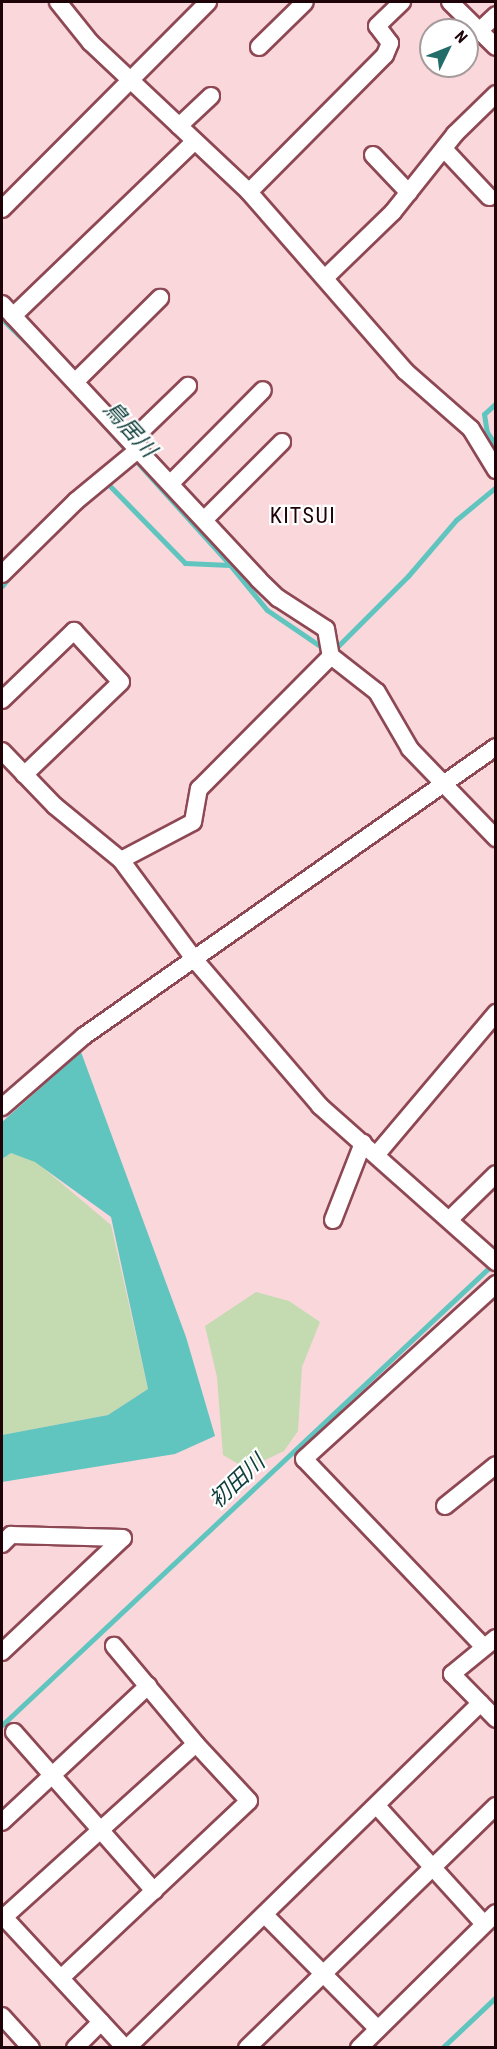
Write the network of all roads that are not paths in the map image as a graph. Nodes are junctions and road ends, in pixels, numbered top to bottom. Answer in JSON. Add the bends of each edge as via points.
{"nodes":[{"id":1,"x":58,"y":2,"type":"edge"},
{"id":2,"x":208,"y":2,"type":"edge"},
{"id":3,"x":305,"y":2,"type":"edge"},
{"id":4,"x":402,"y":2,"type":"edge"},
{"id":5,"x":450,"y":2,"type":"edge"},
{"id":6,"x":495,"y":15,"type":"edge"},
{"id":7,"x":466,"y":18,"type":"edge"},
{"id":8,"x":479,"y":31,"type":"joint"},
{"id":9,"x":259,"y":47,"type":"dead end"},
{"id":10,"x":495,"y":47,"type":"edge"},
{"id":11,"x":130,"y":81,"type":"junction"},
{"id":12,"x":495,"y":94,"type":"edge"},
{"id":13,"x":211,"y":96,"type":"dead end"},
{"id":14,"x":179,"y":126,"type":"junction"},
{"id":15,"x":195,"y":141,"type":"junction"},
{"id":16,"x":444,"y":149,"type":"junction"},
{"id":17,"x":373,"y":155,"type":"dead end"},
{"id":18,"x":249,"y":192,"type":"junction"},
{"id":19,"x":409,"y":193,"type":"junction"},
{"id":20,"x":489,"y":196,"type":"dead end"},
{"id":21,"x":2,"y":209,"type":"edge"},
{"id":22,"x":326,"y":276,"type":"junction"},
{"id":23,"x":160,"y":298,"type":"dead end"},
{"id":24,"x":7,"y":310,"type":"edge"},
{"id":25,"x":77,"y":380,"type":"junction"},
{"id":26,"x":188,"y":386,"type":"dead end"},
{"id":27,"x":263,"y":390,"type":"dead end"},
{"id":28,"x":282,"y":442,"type":"dead end"},
{"id":29,"x":136,"y":444,"type":"junction"},
{"id":30,"x":495,"y":470,"type":"edge"},
{"id":31,"x":172,"y":483,"type":"junction"},
{"id":32,"x":205,"y":519,"type":"junction"},
{"id":33,"x":2,"y":574,"type":"edge"},
{"id":34,"x":331,"y":656,"type":"junction"},
{"id":35,"x":2,"y":700,"type":"edge"},
{"id":36,"x":495,"y":747,"type":"edge"},
{"id":37,"x":2,"y":752,"type":"edge"},
{"id":38,"x":24,"y":775,"type":"junction"},
{"id":39,"x":442,"y":783,"type":"junction"},
{"id":40,"x":495,"y":838,"type":"edge"},
{"id":41,"x":121,"y":860,"type":"junction"},
{"id":42,"x":195,"y":960,"type":"junction"},
{"id":43,"x":495,"y":1013,"type":"edge"},
{"id":44,"x":2,"y":1107,"type":"edge"},
{"id":45,"x":363,"y":1143,"type":"junction"},
{"id":46,"x":377,"y":1154,"type":"junction"},
{"id":47,"x":495,"y":1174,"type":"edge"},
{"id":48,"x":450,"y":1219,"type":"junction"},
{"id":49,"x":333,"y":1220,"type":"dead end"},
{"id":50,"x":494,"y":1260,"type":"edge"},
{"id":51,"x":495,"y":1284,"type":"edge"},
{"id":52,"x":495,"y":1465,"type":"edge"},
{"id":53,"x":445,"y":1506,"type":"dead end"},
{"id":54,"x":2,"y":1544,"type":"edge"},
{"id":55,"x":489,"y":1641,"type":"edge"},
{"id":56,"x":114,"y":1646,"type":"dead end"},
{"id":57,"x":2,"y":1652,"type":"edge"},
{"id":58,"x":148,"y":1686,"type":"junction"},
{"id":59,"x":480,"y":1703,"type":"junction"},
{"id":60,"x":495,"y":1719,"type":"edge"},
{"id":61,"x":15,"y":1732,"type":"dead end"},
{"id":62,"x":196,"y":1744,"type":"junction"},
{"id":63,"x":55,"y":1773,"type":"junction"},
{"id":64,"x":377,"y":1806,"type":"junction"},
{"id":65,"x":495,"y":1806,"type":"edge"},
{"id":66,"x":2,"y":1822,"type":"edge"},
{"id":67,"x":102,"y":1828,"type":"junction"},
{"id":68,"x":432,"y":1867,"type":"junction"},
{"id":69,"x":154,"y":1891,"type":"junction"},
{"id":70,"x":266,"y":1916,"type":"junction"},
{"id":71,"x":2,"y":1917,"type":"edge"},
{"id":72,"x":490,"y":1919,"type":"edge"},
{"id":73,"x":322,"y":1973,"type":"junction"},
{"id":74,"x":61,"y":1978,"type":"junction"},
{"id":75,"x":2,"y":2016,"type":"edge"},
{"id":76,"x":100,"y":2022,"type":"junction"},
{"id":77,"x":378,"y":2029,"type":"junction"},
{"id":78,"x":31,"y":2048,"type":"edge"},
{"id":79,"x":75,"y":2048,"type":"edge"},
{"id":80,"x":126,"y":2048,"type":"edge"},
{"id":81,"x":247,"y":2048,"type":"edge"},
{"id":82,"x":358,"y":2048,"type":"edge"}],
"edges":[{"from":1,"to":11,"type":"street"},
{"from":2,"to":11,"type":"street"},
{"from":3,"to":9,"type":"street"},
{"from":4,"to":18,"type":"street","via":[[377,26],[390,43],[386,55]]},
{"from":5,"to":7,"type":"street"},
{"from":6,"to":8,"type":"street"},
{"from":8,"to":10,"type":"street"},
{"from":11,"to":14,"type":"street"},
{"from":11,"to":21,"type":"street"},
{"from":12,"to":16,"type":"street"},
{"from":13,"to":14,"type":"street"},
{"from":14,"to":15,"type":"street"},
{"from":15,"to":18,"type":"street"},
{"from":15,"to":24,"type":"street"},
{"from":16,"to":19,"type":"street"},
{"from":16,"to":20,"type":"street"},
{"from":17,"to":19,"type":"street"},
{"from":18,"to":22,"type":"street"},
{"from":19,"to":22,"type":"street"},
{"from":22,"to":30,"type":"street","via":[[405,371],[471,429]]},
{"from":23,"to":25,"type":"street"},
{"from":24,"to":25,"type":"street"},
{"from":25,"to":29,"type":"street"},
{"from":26,"to":29,"type":"street"},
{"from":27,"to":31,"type":"street"},
{"from":28,"to":32,"type":"street"},
{"from":29,"to":31,"type":"street"},
{"from":29,"to":33,"type":"street","via":[[126,460]]},
{"from":31,"to":32,"type":"street"},
{"from":32,"to":34,"type":"street","via":[[278,598],[326,629]]},
{"from":34,"to":39,"type":"street","via":[[377,692],[404,741]]},
{"from":34,"to":41,"type":"street","via":[[199,789],[193,822]]},
{"from":35,"to":38,"type":"street","via":[[74,631],[121,682]]},
{"from":36,"to":39,"type":"street"},
{"from":37,"to":38,"type":"street"},
{"from":38,"to":41,"type":"street"},
{"from":39,"to":40,"type":"street"},
{"from":39,"to":42,"type":"street"},
{"from":41,"to":42,"type":"street"},
{"from":42,"to":44,"type":"street","via":[[84,1036]]},
{"from":42,"to":45,"type":"street","via":[[296,1080]]},
{"from":43,"to":46,"type":"street"},
{"from":45,"to":46,"type":"street"},
{"from":45,"to":49,"type":"street"},
{"from":46,"to":48,"type":"street"},
{"from":47,"to":48,"type":"street"},
{"from":48,"to":50,"type":"street"},
{"from":51,"to":55,"type":"street","via":[[304,1460]]},
{"from":52,"to":53,"type":"street"},
{"from":54,"to":57,"type":"street","via":[[11,1535],[123,1538]]},
{"from":55,"to":59,"type":"street","via":[[452,1674]]},
{"from":56,"to":58,"type":"street"},
{"from":58,"to":62,"type":"street"},
{"from":58,"to":63,"type":"street"},
{"from":59,"to":60,"type":"street"},
{"from":59,"to":64,"type":"street"},
{"from":61,"to":63,"type":"street"},
{"from":62,"to":67,"type":"street"},
{"from":62,"to":69,"type":"street","via":[[249,1801]]},
{"from":63,"to":66,"type":"street"},
{"from":63,"to":67,"type":"street"},
{"from":64,"to":68,"type":"street"},
{"from":64,"to":70,"type":"street"},
{"from":65,"to":68,"type":"street"},
{"from":67,"to":69,"type":"street"},
{"from":67,"to":71,"type":"street"},
{"from":68,"to":72,"type":"street"},
{"from":68,"to":73,"type":"street"},
{"from":69,"to":74,"type":"street"},
{"from":70,"to":73,"type":"street"},
{"from":70,"to":80,"type":"street"},
{"from":71,"to":74,"type":"street"},
{"from":72,"to":77,"type":"street"},
{"from":73,"to":77,"type":"street"},
{"from":73,"to":81,"type":"street"},
{"from":74,"to":76,"type":"street"},
{"from":75,"to":78,"type":"street"},
{"from":76,"to":79,"type":"street"},
{"from":76,"to":80,"type":"street"},
{"from":77,"to":82,"type":"street"}]}
